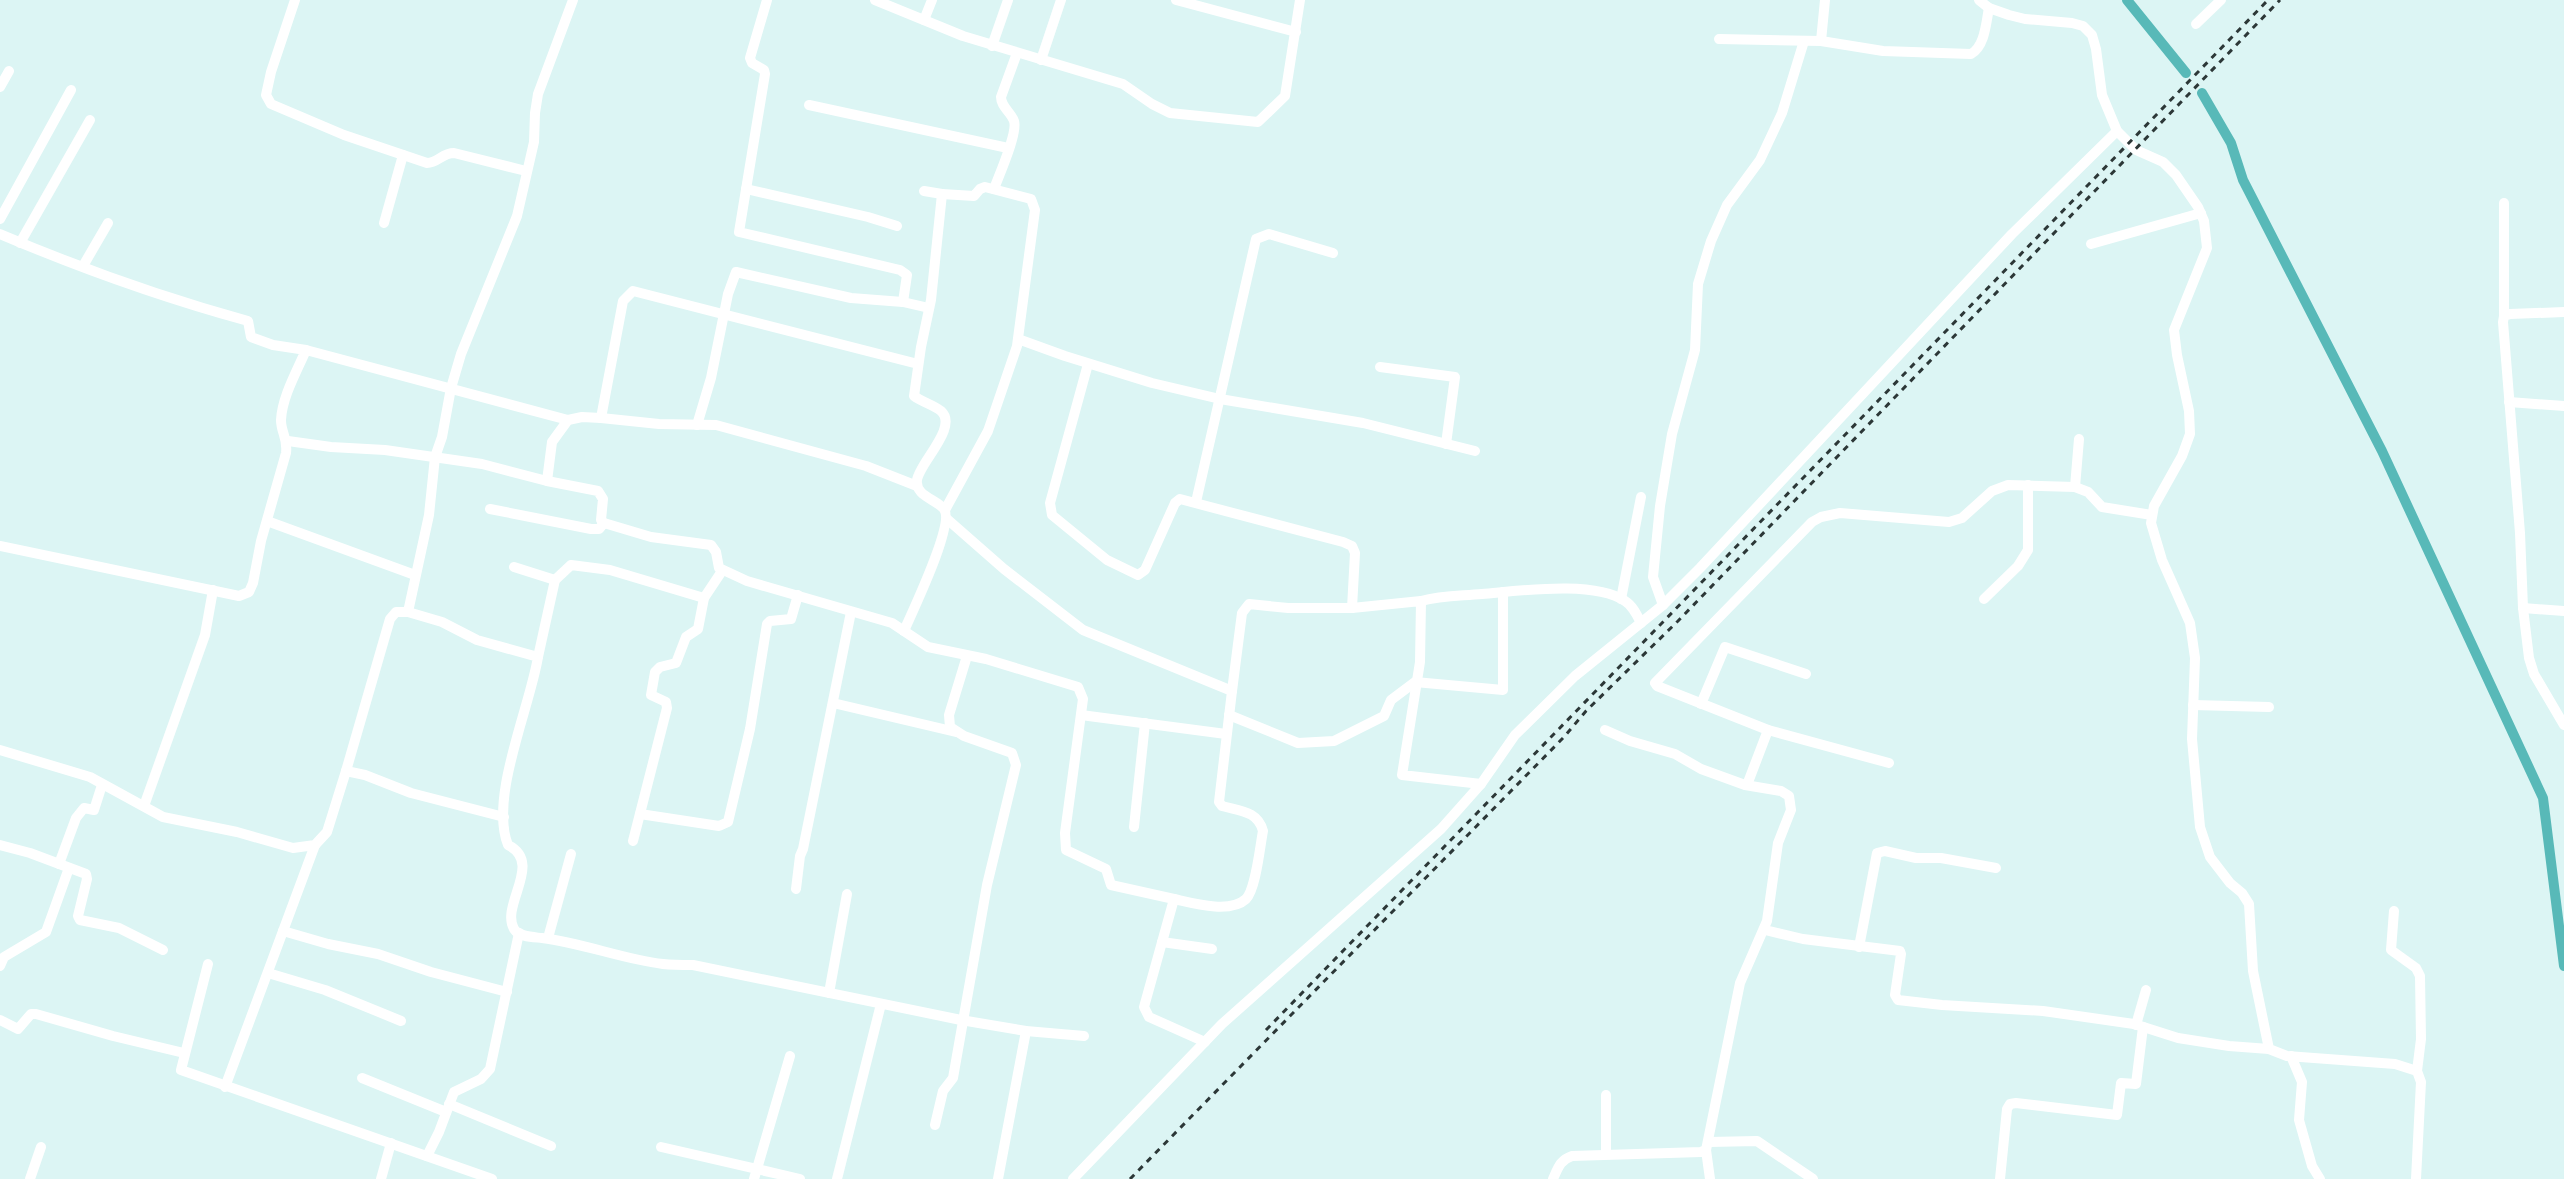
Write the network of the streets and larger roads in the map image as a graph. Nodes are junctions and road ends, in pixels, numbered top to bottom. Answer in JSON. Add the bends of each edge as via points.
{"nodes":[{"id":1,"x":295,"y":0,"type":"edge"},
{"id":2,"x":573,"y":0,"type":"edge"},
{"id":3,"x":767,"y":0,"type":"edge"},
{"id":4,"x":875,"y":0,"type":"edge"},
{"id":5,"x":932,"y":0,"type":"edge"},
{"id":6,"x":1008,"y":0,"type":"edge"},
{"id":7,"x":1061,"y":0,"type":"edge"},
{"id":8,"x":1176,"y":0,"type":"edge"},
{"id":9,"x":1300,"y":0,"type":"edge"},
{"id":10,"x":1825,"y":0,"type":"edge"},
{"id":11,"x":1979,"y":0,"type":"edge"},
{"id":12,"x":2222,"y":0,"type":"edge"},
{"id":13,"x":1193,"y":2,"type":"edge"},
{"id":14,"x":1989,"y":8,"type":"junction"},
{"id":15,"x":924,"y":20,"type":"junction"},
{"id":16,"x":2196,"y":24,"type":"dead end"},
{"id":17,"x":1296,"y":32,"type":"junction"},
{"id":18,"x":1719,"y":39,"type":"dead end"},
{"id":19,"x":1804,"y":41,"type":"junction"},
{"id":20,"x":1821,"y":41,"type":"junction"},
{"id":21,"x":992,"y":46,"type":"junction"},
{"id":22,"x":1017,"y":53,"type":"junction"},
{"id":23,"x":1041,"y":60,"type":"junction"},
{"id":24,"x":9,"y":72,"type":"dead end"},
{"id":25,"x":0,"y":87,"type":"edge"},
{"id":26,"x":71,"y":90,"type":"dead end"},
{"id":27,"x":809,"y":105,"type":"dead end"},
{"id":28,"x":90,"y":120,"type":"dead end"},
{"id":29,"x":2117,"y":131,"type":"junction"},
{"id":30,"x":1008,"y":148,"type":"junction"},
{"id":31,"x":403,"y":155,"type":"junction"},
{"id":32,"x":526,"y":171,"type":"junction"},
{"id":33,"x":746,"y":188,"type":"junction"},
{"id":34,"x":994,"y":189,"type":"junction"},
{"id":35,"x":924,"y":191,"type":"dead end"},
{"id":36,"x":942,"y":194,"type":"junction"},
{"id":37,"x":2504,"y":204,"type":"dead end"},
{"id":38,"x":2201,"y":214,"type":"junction"},
{"id":39,"x":0,"y":219,"type":"edge"},
{"id":40,"x":108,"y":223,"type":"dead end"},
{"id":41,"x":384,"y":223,"type":"dead end"},
{"id":42,"x":898,"y":226,"type":"dead end"},
{"id":43,"x":0,"y":234,"type":"edge"},
{"id":44,"x":20,"y":242,"type":"junction"},
{"id":45,"x":2091,"y":244,"type":"dead end"},
{"id":46,"x":1332,"y":253,"type":"dead end"},
{"id":47,"x":83,"y":266,"type":"junction"},
{"id":48,"x":903,"y":302,"type":"junction"},
{"id":49,"x":929,"y":308,"type":"junction"},
{"id":50,"x":2564,"y":312,"type":"edge"},
{"id":51,"x":723,"y":316,"type":"junction"},
{"id":52,"x":2504,"y":316,"type":"junction"},
{"id":53,"x":1018,"y":339,"type":"junction"},
{"id":54,"x":306,"y":350,"type":"junction"},
{"id":55,"x":918,"y":364,"type":"junction"},
{"id":56,"x":1088,"y":364,"type":"junction"},
{"id":57,"x":1380,"y":367,"type":"dead end"},
{"id":58,"x":451,"y":388,"type":"junction"},
{"id":59,"x":1220,"y":399,"type":"junction"},
{"id":60,"x":2509,"y":402,"type":"junction"},
{"id":61,"x":2564,"y":406,"type":"edge"},
{"id":62,"x":601,"y":418,"type":"junction"},
{"id":63,"x":568,"y":420,"type":"junction"},
{"id":64,"x":697,"y":425,"type":"junction"},
{"id":65,"x":2079,"y":439,"type":"dead end"},
{"id":66,"x":288,"y":440,"type":"junction"},
{"id":67,"x":1446,"y":444,"type":"junction"},
{"id":68,"x":1475,"y":451,"type":"dead end"},
{"id":69,"x":435,"y":457,"type":"junction"},
{"id":70,"x":547,"y":481,"type":"junction"},
{"id":71,"x":2028,"y":485,"type":"junction"},
{"id":72,"x":917,"y":486,"type":"junction"},
{"id":73,"x":2075,"y":487,"type":"junction"},
{"id":74,"x":1641,"y":497,"type":"dead end"},
{"id":75,"x":1196,"y":502,"type":"junction"},
{"id":76,"x":490,"y":508,"type":"dead end"},
{"id":77,"x":946,"y":514,"type":"junction"},
{"id":78,"x":2152,"y":515,"type":"junction"},
{"id":79,"x":267,"y":521,"type":"junction"},
{"id":80,"x":604,"y":523,"type":"junction"},
{"id":81,"x":0,"y":546,"type":"edge"},
{"id":82,"x":514,"y":567,"type":"dead end"},
{"id":83,"x":722,"y":571,"type":"junction"},
{"id":84,"x":415,"y":575,"type":"junction"},
{"id":85,"x":555,"y":580,"type":"junction"},
{"id":86,"x":213,"y":590,"type":"junction"},
{"id":87,"x":1503,"y":592,"type":"junction"},
{"id":88,"x":798,"y":594,"type":"junction"},
{"id":89,"x":704,"y":598,"type":"junction"},
{"id":90,"x":1621,"y":599,"type":"junction"},
{"id":91,"x":1984,"y":599,"type":"dead end"},
{"id":92,"x":1421,"y":601,"type":"junction"},
{"id":93,"x":1663,"y":605,"type":"junction"},
{"id":94,"x":1352,"y":608,"type":"junction"},
{"id":95,"x":2523,"y":608,"type":"junction"},
{"id":96,"x":2564,"y":611,"type":"edge"},
{"id":97,"x":408,"y":612,"type":"junction"},
{"id":98,"x":851,"y":612,"type":"junction"},
{"id":99,"x":1641,"y":623,"type":"junction"},
{"id":100,"x":904,"y":631,"type":"junction"},
{"id":101,"x":538,"y":656,"type":"junction"},
{"id":102,"x":967,"y":656,"type":"junction"},
{"id":103,"x":1806,"y":674,"type":"dead end"},
{"id":104,"x":1415,"y":682,"type":"junction"},
{"id":105,"x":1232,"y":691,"type":"junction"},
{"id":106,"x":833,"y":703,"type":"junction"},
{"id":107,"x":1701,"y":704,"type":"junction"},
{"id":108,"x":2193,"y":705,"type":"junction"},
{"id":109,"x":2269,"y":707,"type":"dead end"},
{"id":110,"x":1081,"y":715,"type":"junction"},
{"id":111,"x":1229,"y":715,"type":"junction"},
{"id":112,"x":1145,"y":723,"type":"junction"},
{"id":113,"x":2564,"y":724,"type":"edge"},
{"id":114,"x":1605,"y":730,"type":"dead end"},
{"id":115,"x":1768,"y":730,"type":"junction"},
{"id":116,"x":957,"y":732,"type":"junction"},
{"id":117,"x":1226,"y":734,"type":"junction"},
{"id":118,"x":0,"y":750,"type":"edge"},
{"id":119,"x":1889,"y":763,"type":"dead end"},
{"id":120,"x":346,"y":771,"type":"junction"},
{"id":121,"x":102,"y":784,"type":"junction"},
{"id":122,"x":1481,"y":784,"type":"junction"},
{"id":123,"x":1747,"y":785,"type":"junction"},
{"id":124,"x":144,"y":806,"type":"junction"},
{"id":125,"x":640,"y":814,"type":"junction"},
{"id":126,"x":504,"y":817,"type":"junction"},
{"id":127,"x":1134,"y":827,"type":"dead end"},
{"id":128,"x":633,"y":841,"type":"dead end"},
{"id":129,"x":0,"y":845,"type":"edge"},
{"id":130,"x":315,"y":845,"type":"junction"},
{"id":131,"x":571,"y":854,"type":"dead end"},
{"id":132,"x":64,"y":866,"type":"junction"},
{"id":133,"x":1996,"y":868,"type":"dead end"},
{"id":134,"x":796,"y":890,"type":"dead end"},
{"id":135,"x":847,"y":894,"type":"dead end"},
{"id":136,"x":1174,"y":899,"type":"junction"},
{"id":137,"x":2394,"y":911,"type":"dead end"},
{"id":138,"x":1765,"y":930,"type":"junction"},
{"id":139,"x":283,"y":931,"type":"junction"},
{"id":140,"x":519,"y":933,"type":"junction"},
{"id":141,"x":548,"y":938,"type":"junction"},
{"id":142,"x":1162,"y":942,"type":"junction"},
{"id":143,"x":1859,"y":947,"type":"junction"},
{"id":144,"x":1212,"y":949,"type":"dead end"},
{"id":145,"x":163,"y":950,"type":"dead end"},
{"id":146,"x":208,"y":964,"type":"dead end"},
{"id":147,"x":0,"y":966,"type":"edge"},
{"id":148,"x":268,"y":973,"type":"junction"},
{"id":149,"x":2146,"y":990,"type":"dead end"},
{"id":150,"x":507,"y":992,"type":"junction"},
{"id":151,"x":829,"y":993,"type":"junction"},
{"id":152,"x":881,"y":1004,"type":"junction"},
{"id":153,"x":962,"y":1020,"type":"junction"},
{"id":154,"x":1,"y":1021,"type":"edge"},
{"id":155,"x":401,"y":1021,"type":"dead end"},
{"id":156,"x":2140,"y":1026,"type":"junction"},
{"id":157,"x":1026,"y":1031,"type":"junction"},
{"id":158,"x":1084,"y":1036,"type":"dead end"},
{"id":159,"x":1205,"y":1042,"type":"junction"},
{"id":160,"x":2269,"y":1048,"type":"junction"},
{"id":161,"x":184,"y":1053,"type":"junction"},
{"id":162,"x":790,"y":1056,"type":"dead end"},
{"id":163,"x":2290,"y":1056,"type":"junction"},
{"id":164,"x":2417,"y":1071,"type":"junction"},
{"id":165,"x":362,"y":1078,"type":"dead end"},
{"id":166,"x":225,"y":1087,"type":"junction"},
{"id":167,"x":1606,"y":1095,"type":"dead end"},
{"id":168,"x":447,"y":1108,"type":"junction"},
{"id":169,"x":935,"y":1125,"type":"dead end"},
{"id":170,"x":391,"y":1143,"type":"junction"},
{"id":171,"x":551,"y":1146,"type":"dead end"},
{"id":172,"x":1707,"y":1146,"type":"junction"},
{"id":173,"x":41,"y":1147,"type":"dead end"},
{"id":174,"x":661,"y":1148,"type":"dead end"},
{"id":175,"x":1606,"y":1153,"type":"junction"},
{"id":176,"x":428,"y":1156,"type":"junction"},
{"id":177,"x":756,"y":1174,"type":"edge"},
{"id":178,"x":30,"y":1179,"type":"edge"},
{"id":179,"x":381,"y":1179,"type":"edge"},
{"id":180,"x":492,"y":1179,"type":"edge"},
{"id":181,"x":800,"y":1179,"type":"edge"},
{"id":182,"x":837,"y":1179,"type":"edge"},
{"id":183,"x":998,"y":1179,"type":"edge"},
{"id":184,"x":1072,"y":1179,"type":"edge"},
{"id":185,"x":1553,"y":1179,"type":"edge"},
{"id":186,"x":1710,"y":1179,"type":"edge"},
{"id":187,"x":1813,"y":1179,"type":"edge"},
{"id":188,"x":2000,"y":1179,"type":"edge"},
{"id":189,"x":2320,"y":1179,"type":"edge"},
{"id":190,"x":2416,"y":1179,"type":"edge"}],
"edges":[{"from":1,"to":31,"type":"street","via":[[271,72],[266,95],[271,104],[344,136]]},
{"from":2,"to":32,"type":"street","via":[[538,94],[534,142]]},
{"from":3,"to":33,"type":"street","via":[[750,58],[765,74]]},
{"from":4,"to":15,"type":"street"},
{"from":5,"to":15,"type":"street"},
{"from":6,"to":21,"type":"street"},
{"from":7,"to":23,"type":"street"},
{"from":8,"to":13,"type":"street"},
{"from":9,"to":17,"type":"street"},
{"from":10,"to":20,"type":"street"},
{"from":11,"to":14,"type":"street"},
{"from":12,"to":16,"type":"street"},
{"from":13,"to":17,"type":"street"},
{"from":14,"to":20,"type":"street","via":[[1981,43],[1971,54],[1883,51]]},
{"from":14,"to":29,"type":"street","via":[[2025,19],[2083,26],[2092,35],[2104,100]]},
{"from":15,"to":21,"type":"street"},
{"from":17,"to":23,"type":"street","via":[[1285,96],[1258,122],[1170,113],[1123,84]]},
{"from":18,"to":19,"type":"street"},
{"from":19,"to":20,"type":"street"},
{"from":19,"to":93,"type":"street","via":[[1782,113],[1760,160],[1727,205],[1711,241],[1698,284],[1695,350],[1672,434],[1660,506],[1654,577]]},
{"from":21,"to":22,"type":"street"},
{"from":22,"to":23,"type":"street"},
{"from":22,"to":30,"type":"street","via":[[1000,97],[1014,122]]},
{"from":24,"to":25,"type":"street"},
{"from":26,"to":39,"type":"street"},
{"from":27,"to":30,"type":"street"},
{"from":28,"to":44,"type":"street"},
{"from":29,"to":38,"type":"street","via":[[2136,150],[2162,162],[2176,174]]},
{"from":29,"to":93,"type":"street","via":[[2012,234]]},
{"from":30,"to":34,"type":"street"},
{"from":31,"to":32,"type":"street","via":[[433,163],[443,155],[454,153]]},
{"from":31,"to":41,"type":"street"},
{"from":32,"to":58,"type":"street","via":[[517,216],[461,354]]},
{"from":33,"to":42,"type":"street"},
{"from":33,"to":48,"type":"street","via":[[739,232],[900,270],[907,275]]},
{"from":34,"to":36,"type":"street","via":[[982,188],[974,196]]},
{"from":34,"to":53,"type":"street","via":[[1031,199],[1035,205]]},
{"from":35,"to":36,"type":"street"},
{"from":36,"to":49,"type":"street"},
{"from":37,"to":52,"type":"street"},
{"from":38,"to":45,"type":"street"},
{"from":38,"to":78,"type":"street","via":[[2207,248],[2174,330],[2189,411],[2190,434]]},
{"from":40,"to":47,"type":"street"},
{"from":43,"to":44,"type":"street"},
{"from":44,"to":47,"type":"street"},
{"from":46,"to":59,"type":"street","via":[[1269,234],[1256,239]]},
{"from":47,"to":54,"type":"street","via":[[248,321],[251,337],[260,342]]},
{"from":48,"to":49,"type":"street"},
{"from":48,"to":51,"type":"street","via":[[851,298],[736,272]]},
{"from":49,"to":55,"type":"street"},
{"from":50,"to":52,"type":"street"},
{"from":51,"to":55,"type":"street"},
{"from":51,"to":62,"type":"street","via":[[632,291],[624,301]]},
{"from":51,"to":64,"type":"street","via":[[711,378]]},
{"from":52,"to":60,"type":"street"},
{"from":53,"to":56,"type":"street"},
{"from":53,"to":77,"type":"street","via":[[988,431]]},
{"from":54,"to":58,"type":"street"},
{"from":54,"to":66,"type":"street","via":[[282,410],[281,422]]},
{"from":55,"to":72,"type":"street","via":[[914,396],[942,412],[946,420],[943,434],[917,478]]},
{"from":56,"to":59,"type":"street"},
{"from":56,"to":75,"type":"street","via":[[1050,503],[1052,515],[1107,560],[1138,575],[1145,570],[1175,503],[1180,499]]},
{"from":57,"to":67,"type":"street","via":[[1456,377]]},
{"from":58,"to":63,"type":"street"},
{"from":58,"to":69,"type":"street"},
{"from":59,"to":67,"type":"street","via":[[1363,423]]},
{"from":59,"to":75,"type":"street"},
{"from":60,"to":61,"type":"street"},
{"from":60,"to":95,"type":"street"},
{"from":62,"to":63,"type":"street"},
{"from":62,"to":64,"type":"street"},
{"from":63,"to":70,"type":"street","via":[[552,442]]},
{"from":64,"to":72,"type":"street","via":[[716,425],[856,464]]},
{"from":65,"to":73,"type":"street"},
{"from":66,"to":69,"type":"street"},
{"from":66,"to":79,"type":"street"},
{"from":67,"to":68,"type":"street"},
{"from":69,"to":70,"type":"street","via":[[482,464]]},
{"from":69,"to":84,"type":"street","via":[[430,514]]},
{"from":70,"to":80,"type":"street","via":[[598,491],[603,499],[601,520]]},
{"from":71,"to":73,"type":"street"},
{"from":71,"to":91,"type":"street","via":[[2028,550],[2018,566]]},
{"from":71,"to":107,"type":"street","via":[[2000,486],[1962,518],[1949,522],[1840,513],[1812,522],[1656,679],[1657,686]]},
{"from":72,"to":77,"type":"street"},
{"from":73,"to":78,"type":"street","via":[[2088,492],[2102,507]]},
{"from":74,"to":90,"type":"street"},
{"from":75,"to":94,"type":"street","via":[[1352,546],[1355,562]]},
{"from":76,"to":80,"type":"street","via":[[591,529],[599,529]]},
{"from":77,"to":100,"type":"street","via":[[944,536]]},
{"from":77,"to":105,"type":"street","via":[[1004,569],[1083,630]]},
{"from":78,"to":108,"type":"street","via":[[2151,523],[2162,560],[2190,623],[2195,658]]},
{"from":79,"to":84,"type":"street"},
{"from":79,"to":86,"type":"street","via":[[256,576],[249,592],[240,596]]},
{"from":80,"to":83,"type":"street","via":[[651,537],[711,546]]},
{"from":81,"to":86,"type":"street"},
{"from":82,"to":85,"type":"street"},
{"from":83,"to":88,"type":"street","via":[[754,584]]},
{"from":83,"to":89,"type":"street"},
{"from":84,"to":97,"type":"street"},
{"from":85,"to":89,"type":"street","via":[[571,565],[581,565],[610,570]]},
{"from":85,"to":101,"type":"street"},
{"from":86,"to":124,"type":"street","via":[[205,635]]},
{"from":87,"to":90,"type":"street","via":[[1544,588],[1594,591]]},
{"from":87,"to":92,"type":"street","via":[[1441,595]]},
{"from":87,"to":104,"type":"street","via":[[1503,690]]},
{"from":88,"to":98,"type":"street"},
{"from":88,"to":125,"type":"street","via":[[791,619],[767,624],[750,728],[728,822],[719,826]]},
{"from":89,"to":125,"type":"street","via":[[698,629],[686,637],[679,659],[655,672],[651,695],[666,702],[667,708]]},
{"from":90,"to":99,"type":"street","via":[[1631,606]]},
{"from":92,"to":94,"type":"street"},
{"from":92,"to":104,"type":"street","via":[[1420,662]]},
{"from":93,"to":99,"type":"street"},
{"from":94,"to":105,"type":"street","via":[[1288,608],[1257,604],[1245,607]]},
{"from":95,"to":96,"type":"street"},
{"from":95,"to":113,"type":"street","via":[[2531,666]]},
{"from":97,"to":101,"type":"street","via":[[442,622],[477,640]]},
{"from":97,"to":120,"type":"street","via":[[396,612],[390,619]]},
{"from":98,"to":100,"type":"street","via":[[892,623]]},
{"from":98,"to":106,"type":"street"},
{"from":99,"to":122,"type":"street","via":[[1575,676],[1515,735]]},
{"from":100,"to":102,"type":"street","via":[[928,647]]},
{"from":101,"to":126,"type":"street","via":[[506,789]]},
{"from":102,"to":110,"type":"street","via":[[1078,688],[1083,699]]},
{"from":102,"to":116,"type":"street","via":[[949,715],[950,727]]},
{"from":103,"to":107,"type":"street","via":[[1725,647]]},
{"from":104,"to":111,"type":"street","via":[[1391,700],[1384,716],[1334,741],[1298,743]]},
{"from":104,"to":122,"type":"street","via":[[1402,775]]},
{"from":105,"to":111,"type":"street"},
{"from":106,"to":116,"type":"street"},
{"from":106,"to":134,"type":"street","via":[[800,856]]},
{"from":107,"to":115,"type":"street"},
{"from":108,"to":109,"type":"street"},
{"from":108,"to":160,"type":"street","via":[[2192,739],[2200,827],[2210,857],[2249,904],[2253,971]]},
{"from":110,"to":112,"type":"street"},
{"from":110,"to":136,"type":"street","via":[[1065,833],[1066,850],[1106,869],[1111,885]]},
{"from":111,"to":117,"type":"street"},
{"from":112,"to":117,"type":"street"},
{"from":112,"to":127,"type":"street"},
{"from":114,"to":123,"type":"street","via":[[1675,754],[1694,766]]},
{"from":115,"to":119,"type":"street"},
{"from":115,"to":123,"type":"street"},
{"from":116,"to":153,"type":"street","via":[[1012,753],[1016,765],[987,885]]},
{"from":117,"to":136,"type":"street","via":[[1219,802],[1222,806],[1254,815],[1263,831],[1251,890],[1246,899],[1230,906],[1201,906]]},
{"from":118,"to":121,"type":"street","via":[[90,777]]},
{"from":120,"to":126,"type":"street","via":[[411,793]]},
{"from":120,"to":130,"type":"street","via":[[327,832]]},
{"from":121,"to":124,"type":"street"},
{"from":121,"to":132,"type":"street","via":[[94,810],[84,808],[76,818]]},
{"from":122,"to":159,"type":"street","via":[[1441,829]]},
{"from":123,"to":138,"type":"street","via":[[1784,792],[1789,796],[1791,807],[1778,843]]},
{"from":124,"to":130,"type":"street","via":[[162,817],[237,832],[293,848]]},
{"from":125,"to":128,"type":"street"},
{"from":126,"to":140,"type":"street","via":[[504,836],[523,861],[512,922]]},
{"from":129,"to":132,"type":"street"},
{"from":130,"to":139,"type":"street"},
{"from":131,"to":141,"type":"street"},
{"from":132,"to":145,"type":"street","via":[[87,877],[78,916],[80,920],[119,928]]},
{"from":132,"to":147,"type":"street","via":[[46,932],[4,957]]},
{"from":133,"to":143,"type":"street","via":[[1941,858],[1916,858],[1885,851],[1877,853]]},
{"from":135,"to":151,"type":"street"},
{"from":136,"to":142,"type":"street"},
{"from":137,"to":164,"type":"street","via":[[2391,950],[2416,968],[2420,976],[2421,1039]]},
{"from":138,"to":143,"type":"street"},
{"from":138,"to":172,"type":"street","via":[[1740,983]]},
{"from":139,"to":148,"type":"street"},
{"from":139,"to":150,"type":"street","via":[[378,954],[430,972]]},
{"from":140,"to":141,"type":"street"},
{"from":140,"to":150,"type":"street"},
{"from":141,"to":151,"type":"street","via":[[662,964],[693,965]]},
{"from":142,"to":144,"type":"street"},
{"from":142,"to":159,"type":"street","via":[[1145,1012],[1149,1017]]},
{"from":143,"to":156,"type":"street","via":[[1900,951],[1895,994],[1898,1000],[2043,1011]]},
{"from":146,"to":161,"type":"street"},
{"from":148,"to":155,"type":"street","via":[[325,990]]},
{"from":148,"to":166,"type":"street"},
{"from":149,"to":156,"type":"street"},
{"from":150,"to":168,"type":"street","via":[[490,1069],[481,1079],[457,1089]]},
{"from":151,"to":152,"type":"street"},
{"from":152,"to":153,"type":"street"},
{"from":152,"to":182,"type":"street"},
{"from":153,"to":157,"type":"street"},
{"from":153,"to":169,"type":"street","via":[[953,1078],[943,1091]]},
{"from":154,"to":161,"type":"street","via":[[20,1028],[31,1014],[36,1014]]},
{"from":156,"to":160,"type":"street","via":[[2178,1038],[2236,1047]]},
{"from":156,"to":188,"type":"street","via":[[2136,1084],[2121,1083],[2117,1114],[2010,1104]]},
{"from":157,"to":158,"type":"street"},
{"from":157,"to":183,"type":"street"},
{"from":159,"to":184,"type":"street"},
{"from":160,"to":163,"type":"street"},
{"from":161,"to":166,"type":"street","via":[[181,1070]]},
{"from":162,"to":177,"type":"street"},
{"from":163,"to":164,"type":"street","via":[[2395,1064]]},
{"from":163,"to":189,"type":"street","via":[[2302,1082],[2298,1120],[2312,1166]]},
{"from":164,"to":190,"type":"street","via":[[2420,1082]]},
{"from":165,"to":168,"type":"street"},
{"from":166,"to":170,"type":"street"},
{"from":167,"to":175,"type":"street"},
{"from":168,"to":171,"type":"street"},
{"from":168,"to":176,"type":"street"},
{"from":170,"to":176,"type":"street"},
{"from":170,"to":179,"type":"street"},
{"from":172,"to":175,"type":"street","via":[[1701,1152]]},
{"from":172,"to":186,"type":"street"},
{"from":172,"to":187,"type":"street","via":[[1757,1141]]},
{"from":173,"to":178,"type":"street"},
{"from":174,"to":177,"type":"street"},
{"from":175,"to":185,"type":"street","via":[[1565,1158]]},
{"from":176,"to":180,"type":"street"},
{"from":177,"to":181,"type":"street"}]}
